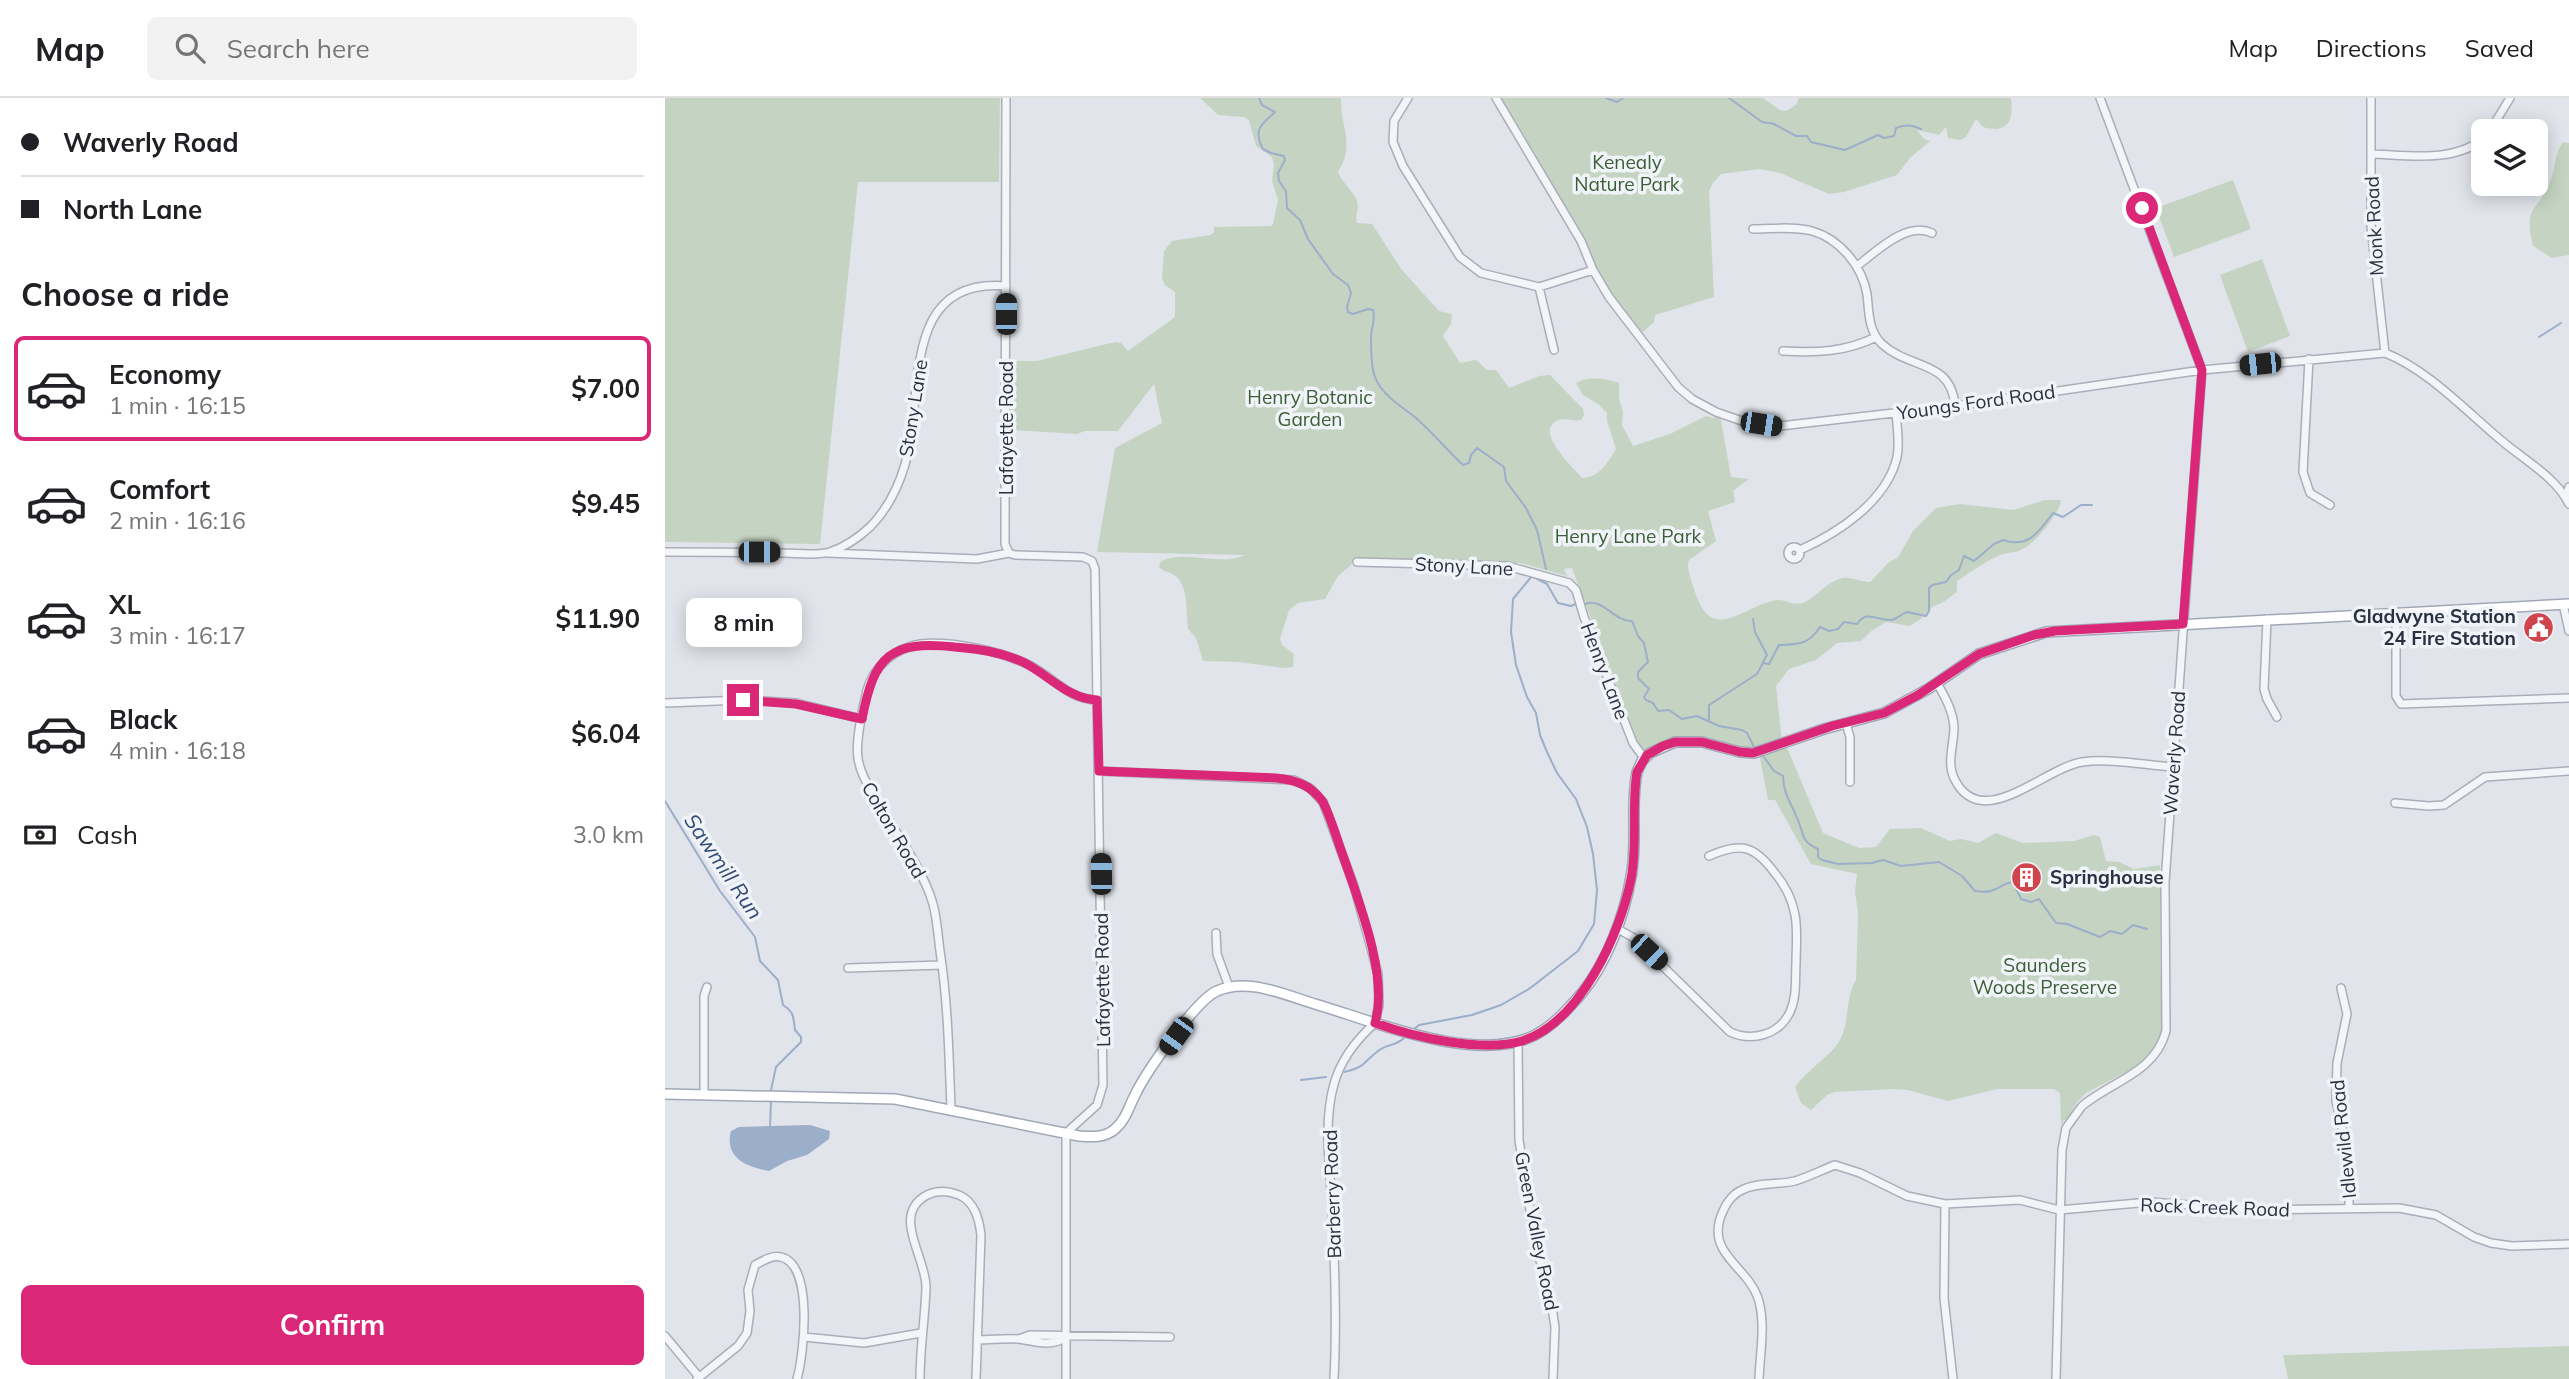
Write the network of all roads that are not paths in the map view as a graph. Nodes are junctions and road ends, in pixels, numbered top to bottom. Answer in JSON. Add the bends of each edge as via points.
{"nodes":[{"id":1,"x":1006,"y":98,"type":"edge"},
{"id":2,"x":1408,"y":98,"type":"edge"},
{"id":3,"x":1496,"y":98,"type":"edge"},
{"id":4,"x":2100,"y":98,"type":"edge"},
{"id":5,"x":2371,"y":98,"type":"edge"},
{"id":6,"x":2510,"y":98,"type":"edge"},
{"id":7,"x":2497,"y":119,"type":"edge"},
{"id":8,"x":2471,"y":147,"type":"edge"},
{"id":9,"x":2371,"y":154,"type":"junction"},
{"id":10,"x":1753,"y":229,"type":"dead end"},
{"id":11,"x":1932,"y":233,"type":"dead end"},
{"id":12,"x":1857,"y":267,"type":"junction"},
{"id":13,"x":1593,"y":270,"type":"junction"},
{"id":14,"x":1006,"y":286,"type":"junction"},
{"id":15,"x":1539,"y":287,"type":"junction"},
{"id":16,"x":1876,"y":337,"type":"junction"},
{"id":17,"x":1554,"y":350,"type":"dead end"},
{"id":18,"x":1783,"y":351,"type":"dead end"},
{"id":19,"x":2385,"y":354,"type":"junction"},
{"id":20,"x":2309,"y":359,"type":"junction"},
{"id":21,"x":2202,"y":370,"type":"junction"},
{"id":22,"x":1955,"y":406,"type":"junction"},
{"id":23,"x":1896,"y":413,"type":"junction"},
{"id":24,"x":2569,"y":487,"type":"edge"},
{"id":25,"x":2568,"y":501,"type":"edge"},
{"id":26,"x":2330,"y":505,"type":"dead end"},
{"id":27,"x":1800,"y":550,"type":"dead end"},
{"id":28,"x":665,"y":552,"type":"edge"},
{"id":29,"x":828,"y":553,"type":"junction"},
{"id":30,"x":1009,"y":553,"type":"junction"},
{"id":31,"x":1357,"y":562,"type":"dead end"},
{"id":32,"x":1569,"y":583,"type":"joint"},
{"id":33,"x":2566,"y":604,"type":"edge"},
{"id":34,"x":2396,"y":612,"type":"junction"},
{"id":35,"x":2267,"y":619,"type":"junction"},
{"id":36,"x":2183,"y":624,"type":"junction"},
{"id":37,"x":2569,"y":631,"type":"edge"},
{"id":38,"x":1937,"y":683,"type":"junction"},
{"id":39,"x":2569,"y":698,"type":"edge"},
{"id":40,"x":1097,"y":700,"type":"junction"},
{"id":41,"x":665,"y":703,"type":"edge"},
{"id":42,"x":2277,"y":717,"type":"dead end"},
{"id":43,"x":862,"y":719,"type":"junction"},
{"id":44,"x":1846,"y":723,"type":"junction"},
{"id":45,"x":1644,"y":758,"type":"junction"},
{"id":46,"x":2173,"y":767,"type":"junction"},
{"id":47,"x":1099,"y":771,"type":"junction"},
{"id":48,"x":2569,"y":771,"type":"edge"},
{"id":49,"x":1850,"y":782,"type":"dead end"},
{"id":50,"x":2395,"y":803,"type":"dead end"},
{"id":51,"x":1709,"y":856,"type":"dead end"},
{"id":52,"x":1616,"y":928,"type":"junction"},
{"id":53,"x":1216,"y":933,"type":"dead end"},
{"id":54,"x":942,"y":965,"type":"junction"},
{"id":55,"x":848,"y":968,"type":"dead end"},
{"id":56,"x":707,"y":987,"type":"dead end"},
{"id":57,"x":1230,"y":987,"type":"junction"},
{"id":58,"x":2341,"y":988,"type":"dead end"},
{"id":59,"x":1375,"y":1023,"type":"junction"},
{"id":60,"x":1518,"y":1042,"type":"junction"},
{"id":61,"x":665,"y":1094,"type":"edge"},
{"id":62,"x":704,"y":1095,"type":"junction"},
{"id":63,"x":951,"y":1109,"type":"junction"},
{"id":64,"x":1066,"y":1133,"type":"junction"},
{"id":65,"x":1945,"y":1204,"type":"junction"},
{"id":66,"x":2349,"y":1209,"type":"junction"},
{"id":67,"x":2059,"y":1210,"type":"junction"},
{"id":68,"x":2569,"y":1244,"type":"edge"},
{"id":69,"x":921,"y":1333,"type":"junction"},
{"id":70,"x":665,"y":1336,"type":"edge"},
{"id":71,"x":804,"y":1337,"type":"junction"},
{"id":72,"x":1066,"y":1337,"type":"junction"},
{"id":73,"x":1170,"y":1337,"type":"dead end"},
{"id":74,"x":978,"y":1340,"type":"junction"},
{"id":75,"x":698,"y":1378,"type":"edge"},
{"id":76,"x":797,"y":1379,"type":"edge"},
{"id":77,"x":920,"y":1379,"type":"edge"},
{"id":78,"x":976,"y":1379,"type":"edge"},
{"id":79,"x":1066,"y":1379,"type":"edge"},
{"id":80,"x":1334,"y":1379,"type":"edge"},
{"id":81,"x":1553,"y":1379,"type":"edge"},
{"id":82,"x":1759,"y":1379,"type":"edge"},
{"id":83,"x":1953,"y":1379,"type":"edge"},
{"id":84,"x":2056,"y":1379,"type":"edge"}],
"edges":[{"from":1,"to":14,"type":"street","name":"Lafayette Road"},
{"from":2,"to":15,"type":"street","via":[[1394,121],[1393,142],[1460,257],[1481,273]]},
{"from":3,"to":13,"type":"street","name":"Youngs Ford Road","via":[[1581,241]]},
{"from":4,"to":21,"type":"street","name":"Waverly Road"},
{"from":5,"to":9,"type":"street","name":"Monk Road"},
{"from":6,"to":7,"type":"street"},
{"from":8,"to":9,"type":"street","via":[[2445,155]]},
{"from":9,"to":19,"type":"street","name":"Monk Road","via":[[2371,226]]},
{"from":10,"to":12,"type":"street","via":[[1812,231],[1837,245]]},
{"from":11,"to":12,"type":"street","via":[[1924,229],[1909,232]]},
{"from":12,"to":16,"type":"street"},
{"from":13,"to":15,"type":"street"},
{"from":13,"to":23,"type":"street","name":"Youngs Ford Road","via":[[1678,387],[1716,412],[1780,426]]},
{"from":14,"to":29,"type":"street","name":"Stony Lane","via":[[960,291],[931,320],[922,345],[910,444],[899,482],[872,524],[852,542]]},
{"from":14,"to":30,"type":"street","name":"Lafayette Road","via":[[1005,544]]},
{"from":15,"to":17,"type":"street"},
{"from":16,"to":18,"type":"street","via":[[1845,349]]},
{"from":16,"to":22,"type":"street","via":[[1891,352],[1943,375],[1954,391]]},
{"from":19,"to":20,"type":"street","name":"Youngs Ford Road"},
{"from":19,"to":25,"type":"street","via":[[2427,379]]},
{"from":20,"to":21,"type":"street","name":"Youngs Ford Road"},
{"from":20,"to":26,"type":"street","via":[[2302,472],[2311,493]]},
{"from":21,"to":22,"type":"street","name":"Youngs Ford Road"},
{"from":21,"to":36,"type":"street","name":"Waverly Road"},
{"from":22,"to":23,"type":"street","name":"Youngs Ford Road"},
{"from":23,"to":27,"type":"street","via":[[1897,459],[1882,487],[1841,527]]},
{"from":24,"to":25,"type":"street"},
{"from":28,"to":29,"type":"street","name":"Stony Lane"},
{"from":29,"to":30,"type":"street","name":"Stony Lane","via":[[977,559]]},
{"from":30,"to":40,"type":"street","name":"Lafayette Road","via":[[1092,561]]},
{"from":31,"to":32,"type":"street","name":"Stony Lane","via":[[1507,566]]},
{"from":32,"to":45,"type":"street","name":"Henry Lane","via":[[1576,590],[1633,743]]},
{"from":33,"to":34,"type":"main road"},
{"from":33,"to":37,"type":"street"},
{"from":34,"to":35,"type":"main road"},
{"from":34,"to":39,"type":"street","via":[[2396,696],[2401,704]]},
{"from":35,"to":36,"type":"main road"},
{"from":35,"to":42,"type":"street","via":[[2265,694]]},
{"from":36,"to":38,"type":"main road","via":[[2046,632],[1988,650]]},
{"from":36,"to":46,"type":"street","name":"Waverly Road"},
{"from":38,"to":44,"type":"main road","via":[[1884,713]]},
{"from":38,"to":46,"type":"street","via":[[1952,715],[1954,778],[1964,792],[1978,800],[2000,799],[2081,763]]},
{"from":40,"to":43,"type":"street","name":"Colton Road","via":[[1076,697],[1034,668],[1006,656],[981,649],[919,645],[897,652],[880,665],[868,687]]},
{"from":40,"to":47,"type":"street","name":"Lafayette Road"},
{"from":41,"to":43,"type":"street","via":[[743,700],[796,704]]},
{"from":43,"to":54,"type":"street","name":"Colton Road","via":[[857,753],[860,767],[930,893]]},
{"from":44,"to":45,"type":"main road","via":[[1753,753],[1686,741],[1663,746]]},
{"from":44,"to":49,"type":"street"},
{"from":45,"to":52,"type":"main road","via":[[1636,777],[1631,879]]},
{"from":46,"to":67,"type":"street","name":"Waverly Road","via":[[2165,882],[2164,1038],[2145,1066],[2094,1096],[2073,1115],[2062,1142]]},
{"from":47,"to":59,"type":"street","via":[[1287,779],[1315,792],[1326,808],[1350,874],[1376,963],[1379,994]]},
{"from":47,"to":64,"type":"street","name":"Lafayette Road","via":[[1103,1085],[1097,1105]]},
{"from":48,"to":50,"type":"street","via":[[2485,777],[2444,805]]},
{"from":51,"to":52,"type":"street","via":[[1731,848],[1751,850],[1764,859],[1789,894],[1796,931],[1795,995],[1788,1015],[1773,1030],[1752,1037],[1730,1031],[1634,938]]},
{"from":52,"to":60,"type":"main road","via":[[1596,973],[1573,1003],[1544,1030]]},
{"from":53,"to":57,"type":"street","via":[[1217,954]]},
{"from":54,"to":55,"type":"street"},
{"from":54,"to":63,"type":"street","name":"Colton Road"},
{"from":56,"to":62,"type":"street"},
{"from":57,"to":59,"type":"main road","via":[[1257,988]]},
{"from":57,"to":64,"type":"main road","via":[[1209,995],[1195,1010],[1114,1130],[1092,1137]]},
{"from":58,"to":66,"type":"street","name":"Idlewild Road","via":[[2347,1018],[2337,1063],[2336,1101],[2349,1159]]},
{"from":59,"to":60,"type":"main road","via":[[1431,1039]]},
{"from":59,"to":80,"type":"street","name":"Barberry Road","via":[[1344,1059],[1331,1103]]},
{"from":60,"to":81,"type":"street","name":"Green Valley Road","via":[[1519,1140],[1535,1242],[1552,1301]]},
{"from":61,"to":62,"type":"main road"},
{"from":62,"to":63,"type":"main road","via":[[881,1097]]},
{"from":63,"to":64,"type":"main road"},
{"from":64,"to":72,"type":"street"},
{"from":65,"to":67,"type":"street","name":"Rock Creek Road","via":[[2020,1200]]},
{"from":65,"to":82,"type":"street","name":"Rock Creek Road","via":[[1907,1196],[1835,1165],[1796,1181],[1743,1189],[1733,1196],[1721,1214],[1718,1237],[1728,1259],[1757,1294],[1762,1318]]},
{"from":65,"to":83,"type":"street","via":[[1944,1298]]},
{"from":66,"to":67,"type":"street","name":"Rock Creek Road","via":[[2255,1210],[2150,1202]]},
{"from":66,"to":68,"type":"street","name":"Rock Creek Road","via":[[2419,1210],[2491,1243]]},
{"from":67,"to":84,"type":"street","name":"Waverly Road"},
{"from":69,"to":71,"type":"street","via":[[863,1343]]},
{"from":69,"to":74,"type":"street","via":[[926,1285],[909,1224],[911,1213],[927,1195],[947,1192],[966,1199],[979,1220]]},
{"from":69,"to":77,"type":"street"},
{"from":70,"to":75,"type":"street"},
{"from":71,"to":75,"type":"street","via":[[802,1286],[795,1267],[782,1257],[770,1257],[755,1265],[748,1290],[747,1334]]},
{"from":71,"to":76,"type":"street"},
{"from":72,"to":73,"type":"street"},
{"from":72,"to":74,"type":"street","via":[[1058,1343]]},
{"from":72,"to":79,"type":"street"},
{"from":74,"to":78,"type":"street"}]}
